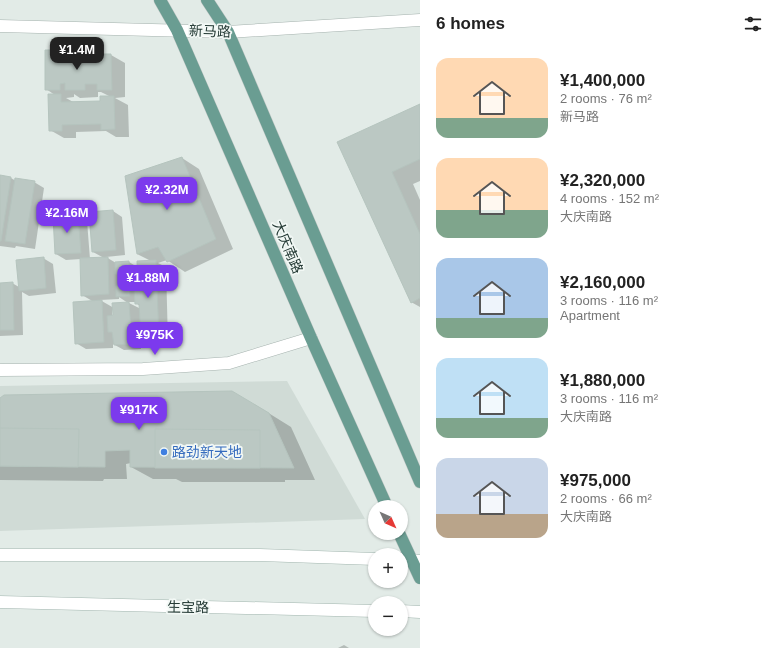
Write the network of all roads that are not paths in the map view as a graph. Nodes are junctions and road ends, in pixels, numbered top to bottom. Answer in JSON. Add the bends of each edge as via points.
{"nodes":[{"id":1,"x":160,"y":0,"type":"edge"},
{"id":2,"x":207,"y":0,"type":"edge"},
{"id":3,"x":420,"y":20,"type":"edge"},
{"id":4,"x":0,"y":26,"type":"edge"},
{"id":5,"x":177,"y":30,"type":"junction"},
{"id":6,"x":228,"y":32,"type":"junction"},
{"id":7,"x":311,"y":338,"type":"junction"},
{"id":8,"x":0,"y":370,"type":"edge"},
{"id":9,"x":420,"y":482,"type":"edge"},
{"id":10,"x":384,"y":500,"type":"edge"},
{"id":11,"x":402,"y":540,"type":"edge"},
{"id":12,"x":0,"y":555,"type":"edge"},
{"id":13,"x":368,"y":559,"type":"edge"},
{"id":14,"x":411,"y":560,"type":"edge"},
{"id":15,"x":420,"y":578,"type":"edge"},
{"id":16,"x":0,"y":602,"type":"edge"},
{"id":17,"x":368,"y":611,"type":"edge"},
{"id":18,"x":408,"y":612,"type":"edge"},
{"id":19,"x":420,"y":612,"type":"edge"}],
"edges":[{"from":1,"to":5,"type":"main road","name":"大庆南路"},
{"from":2,"to":6,"type":"main road","name":"大庆南路"},
{"from":3,"to":6,"type":"main road","name":"新马路"},
{"from":4,"to":5,"type":"main road","name":"新马路"},
{"from":5,"to":6,"type":"main road","name":"新马路"},
{"from":5,"to":7,"type":"main road","name":"大庆南路"},
{"from":6,"to":9,"type":"main road","name":"大庆南路"},
{"from":7,"to":8,"type":"main road","via":[[229,363],[142,369]]},
{"from":7,"to":10,"type":"main road","name":"大庆南路"},
{"from":11,"to":14,"type":"main road"},
{"from":12,"to":13,"type":"main road","via":[[260,555]]},
{"from":14,"to":15,"type":"main road"},
{"from":16,"to":17,"type":"main road","name":"生宝路"},
{"from":18,"to":19,"type":"main road"}]}
